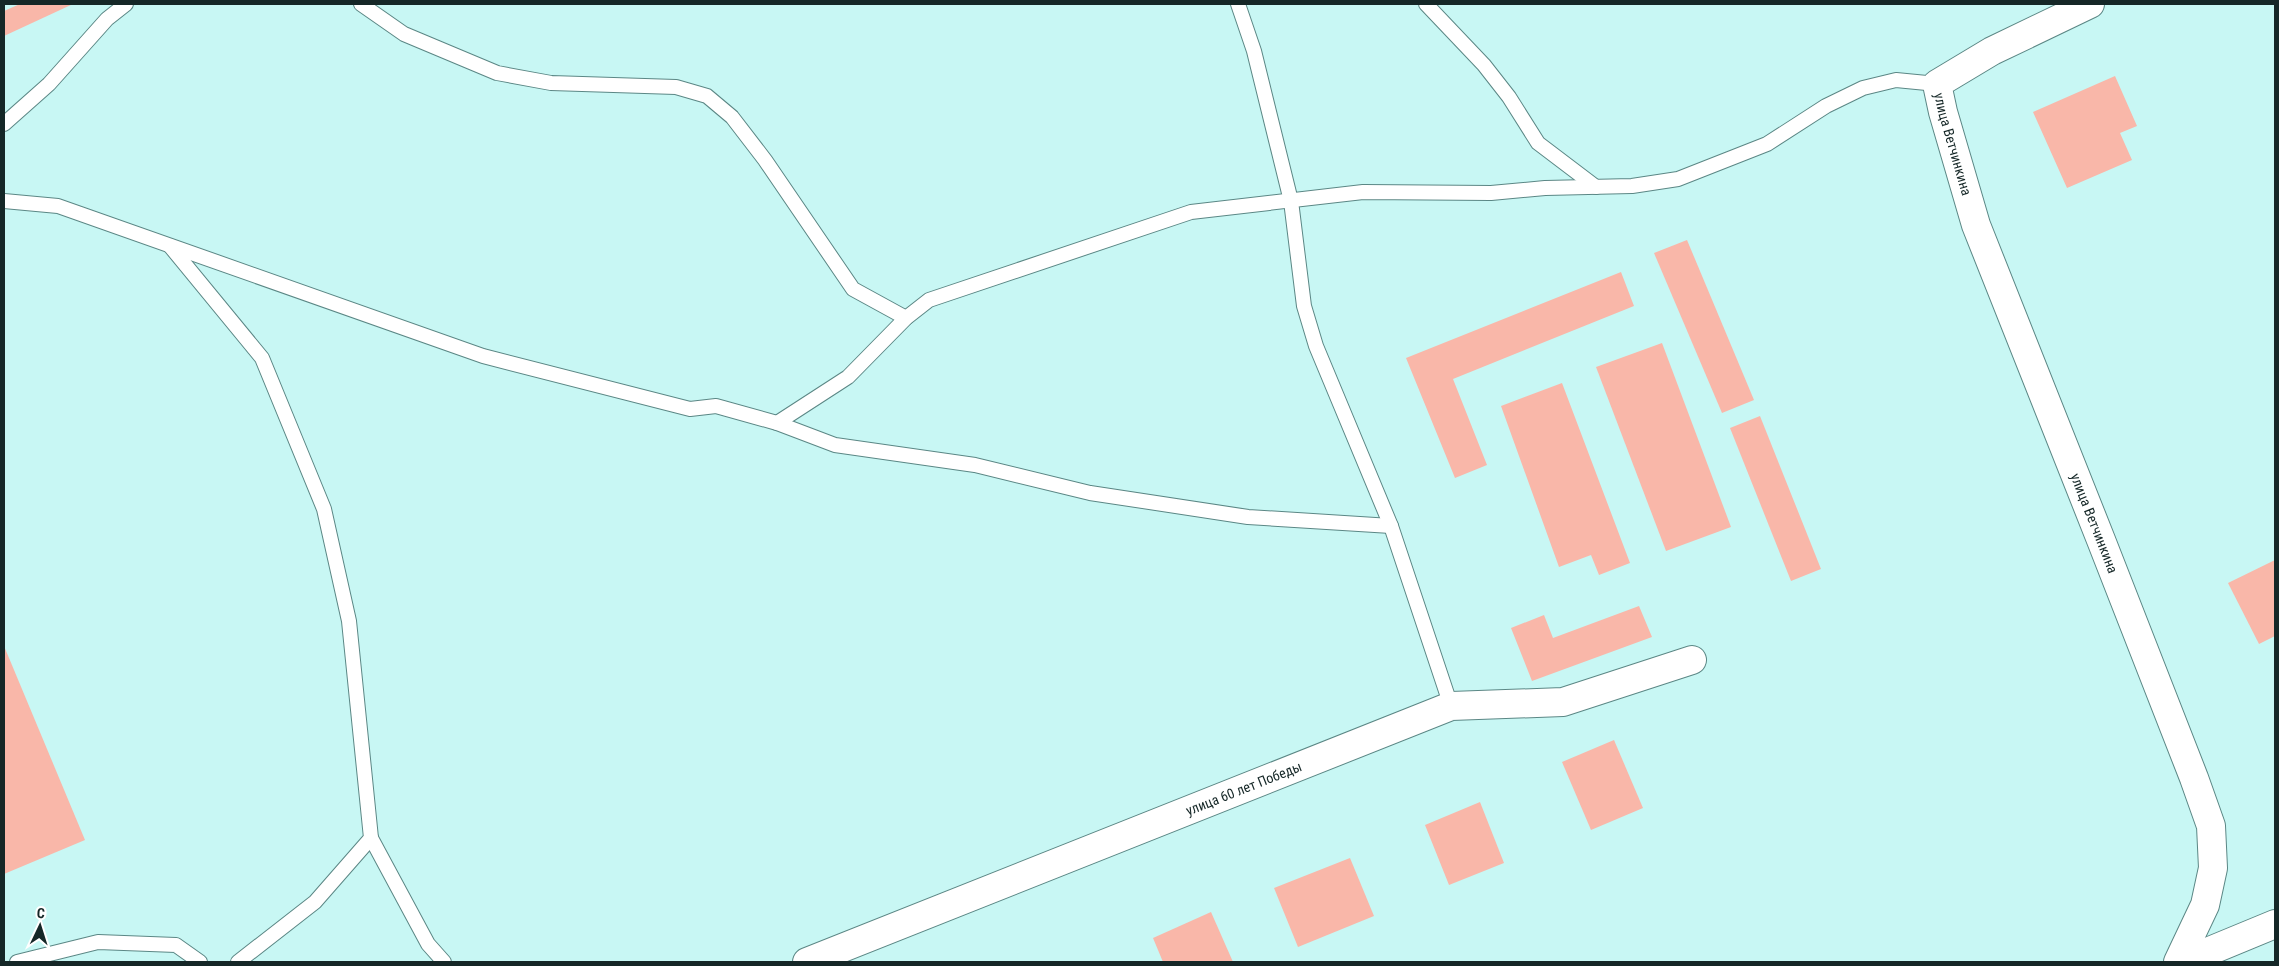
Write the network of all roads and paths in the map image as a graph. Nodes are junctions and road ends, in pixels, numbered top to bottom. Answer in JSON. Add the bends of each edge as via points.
{"nodes":[{"id":1,"x":126,"y":4,"type":"edge"},
{"id":2,"x":361,"y":4,"type":"edge"},
{"id":3,"x":1238,"y":4,"type":"edge"},
{"id":4,"x":1426,"y":4,"type":"edge"},
{"id":5,"x":2090,"y":4,"type":"edge"},
{"id":6,"x":1937,"y":84,"type":"junction"},
{"id":7,"x":4,"y":124,"type":"edge"},
{"id":8,"x":1596,"y":187,"type":"junction"},
{"id":9,"x":4,"y":201,"type":"edge"},
{"id":10,"x":1291,"y":201,"type":"junction"},
{"id":11,"x":170,"y":246,"type":"junction"},
{"id":12,"x":906,"y":318,"type":"junction"},
{"id":13,"x":777,"y":424,"type":"junction"},
{"id":14,"x":1391,"y":526,"type":"junction"},
{"id":15,"x":1692,"y":660,"type":"dead end"},
{"id":16,"x":1451,"y":706,"type":"junction"},
{"id":17,"x":371,"y":838,"type":"junction"},
{"id":18,"x":2275,"y":924,"type":"edge"},
{"id":19,"x":17,"y":962,"type":"edge"},
{"id":20,"x":200,"y":962,"type":"edge"},
{"id":21,"x":238,"y":962,"type":"edge"},
{"id":22,"x":444,"y":962,"type":"edge"},
{"id":23,"x":807,"y":962,"type":"edge"},
{"id":24,"x":2178,"y":962,"type":"edge"},
{"id":25,"x":2183,"y":962,"type":"edge"}],
"edges":[{"from":1,"to":7,"type":"lane","via":[[107,19],[49,84]]},
{"from":2,"to":12,"type":"lane","via":[[404,34],[497,73],[551,83],[676,87],[707,96],[743,131],[853,289]]},
{"from":3,"to":10,"type":"lane","via":[[1254,51]]},
{"from":4,"to":8,"type":"lane","via":[[1494,78],[1538,143]]},
{"from":5,"to":6,"type":"street","via":[[1992,51]]},
{"from":6,"to":8,"type":"lane","via":[[1896,80],[1863,88],[1826,106],[1767,144],[1678,179],[1632,186]]},
{"from":6,"to":24,"type":"street","name":"улица Ветчинкина","via":[[1976,225],[2102,540],[2211,826],[2213,868],[2205,905]]},
{"from":8,"to":10,"type":"lane","via":[[1491,193],[1363,192]]},
{"from":9,"to":11,"type":"lane","via":[[58,206]]},
{"from":10,"to":12,"type":"lane","via":[[1191,212],[929,300]]},
{"from":10,"to":14,"type":"lane","via":[[1304,306],[1316,346]]},
{"from":11,"to":13,"type":"lane","via":[[483,356],[690,410],[716,406]]},
{"from":11,"to":17,"type":"lane","via":[[262,358],[324,508],[349,621]]},
{"from":12,"to":13,"type":"lane","via":[[848,377]]},
{"from":13,"to":14,"type":"lane","via":[[835,445],[975,466],[1090,493],[1248,517]]},
{"from":14,"to":16,"type":"lane"},
{"from":15,"to":16,"type":"street","name":"улица 60 лет Победы","via":[[1563,702]]},
{"from":16,"to":23,"type":"street","name":"улица 60 лет Победы"},
{"from":17,"to":21,"type":"lane","via":[[315,902]]},
{"from":17,"to":22,"type":"lane","via":[[428,944]]},
{"from":18,"to":25,"type":"street"},
{"from":19,"to":20,"type":"lane","via":[[98,942],[176,944]]}]}
